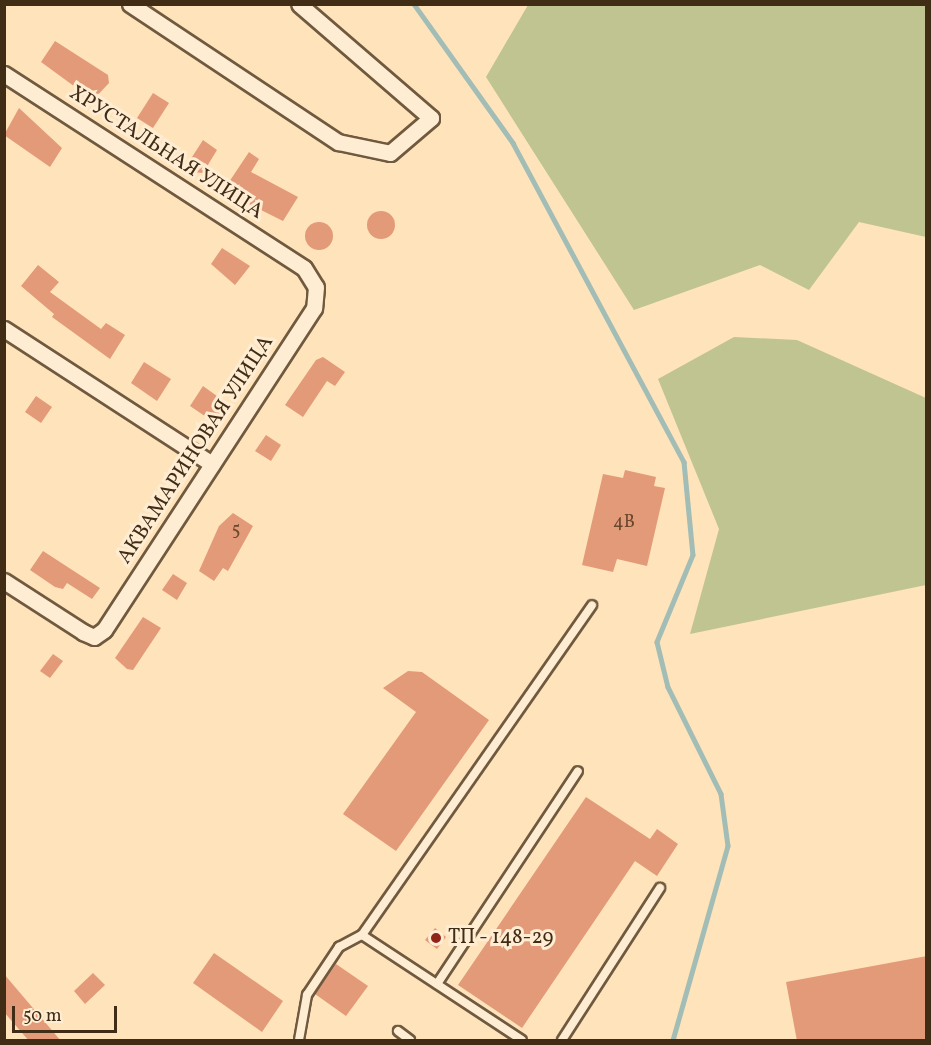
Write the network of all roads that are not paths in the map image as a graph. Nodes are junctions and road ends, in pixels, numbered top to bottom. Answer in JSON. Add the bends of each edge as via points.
{"nodes":[{"id":1,"x":130,"y":4,"type":"edge"},
{"id":2,"x":299,"y":4,"type":"edge"},
{"id":3,"x":4,"y":74,"type":"edge"},
{"id":4,"x":304,"y":268,"type":"joint"},
{"id":5,"x":4,"y":329,"type":"edge"},
{"id":6,"x":212,"y":464,"type":"junction"},
{"id":7,"x":4,"y":581,"type":"edge"},
{"id":8,"x":592,"y":605,"type":"dead end"},
{"id":9,"x":578,"y":771,"type":"dead end"},
{"id":10,"x":660,"y":888,"type":"dead end"},
{"id":11,"x":362,"y":935,"type":"junction"},
{"id":12,"x":437,"y":984,"type":"junction"},
{"id":13,"x":398,"y":1031,"type":"dead end"},
{"id":14,"x":299,"y":1041,"type":"edge"},
{"id":15,"x":410,"y":1041,"type":"edge"},
{"id":16,"x":522,"y":1041,"type":"edge"},
{"id":17,"x":562,"y":1041,"type":"edge"}],
"edges":[{"from":1,"to":2,"type":"street","via":[[338,142],[390,153],[430,118]]},
{"from":3,"to":4,"type":"street","name":"ХРУСТАЛЬНАЯ УЛИЦА"},
{"from":4,"to":6,"type":"street","name":"АКВАМАРИНОВАЯ УЛИЦА","via":[[316,287],[314,308]]},
{"from":5,"to":6,"type":"street"},
{"from":6,"to":7,"type":"street","name":"АКВАМАРИНОВАЯ УЛИЦА","via":[[104,630],[94,637]]},
{"from":8,"to":11,"type":"lane"},
{"from":9,"to":12,"type":"lane"},
{"from":10,"to":17,"type":"lane"},
{"from":11,"to":12,"type":"lane"},
{"from":11,"to":14,"type":"lane","via":[[339,947],[307,995]]},
{"from":12,"to":16,"type":"lane"},
{"from":13,"to":15,"type":"lane"}]}
